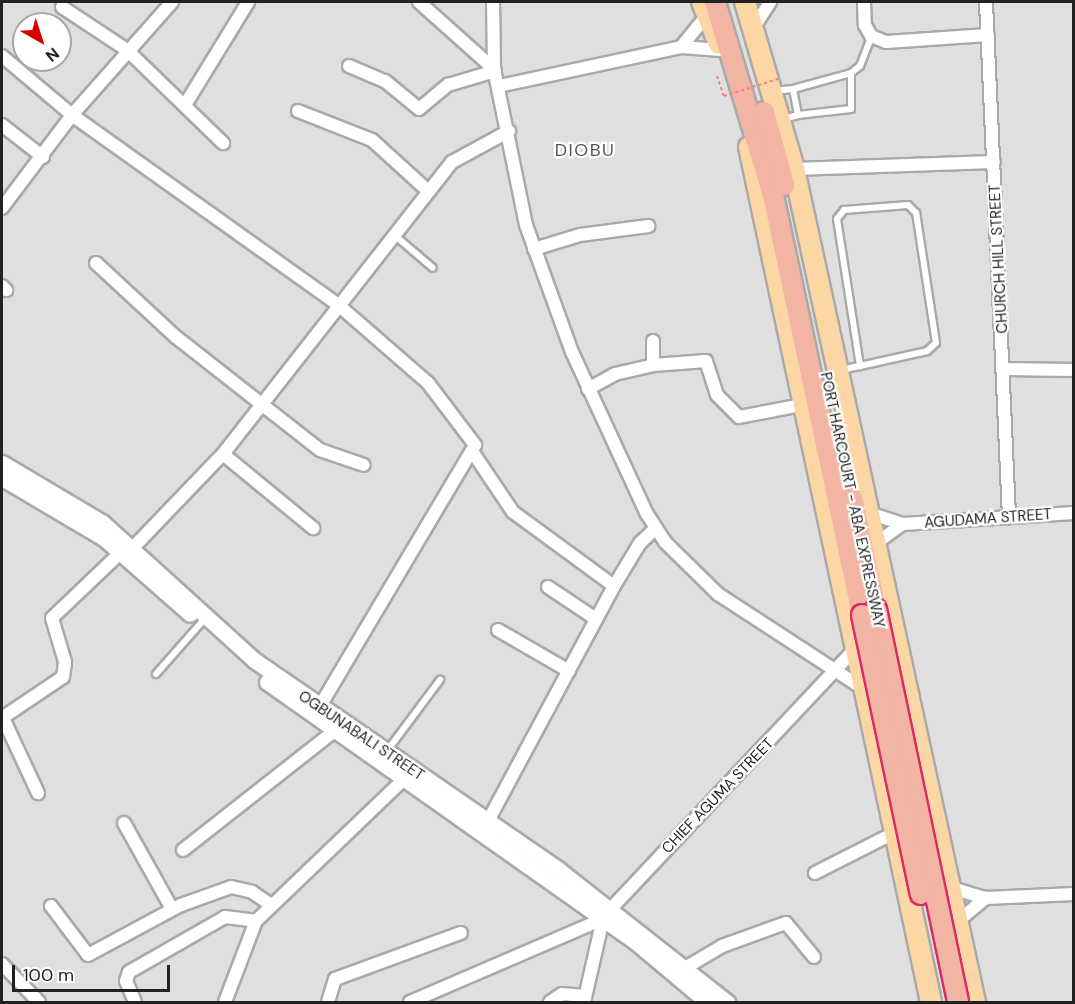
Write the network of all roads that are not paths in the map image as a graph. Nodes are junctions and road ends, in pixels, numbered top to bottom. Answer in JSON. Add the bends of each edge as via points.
{"nodes":[{"id":1,"x":172,"y":2,"type":"edge"},
{"id":2,"x":248,"y":2,"type":"edge"},
{"id":3,"x":419,"y":2,"type":"edge"},
{"id":4,"x":493,"y":2,"type":"edge"},
{"id":5,"x":745,"y":2,"type":"edge"},
{"id":6,"x":770,"y":2,"type":"edge"},
{"id":7,"x":864,"y":2,"type":"edge"},
{"id":8,"x":986,"y":2,"type":"edge"},
{"id":9,"x":714,"y":6,"type":"edge"},
{"id":10,"x":62,"y":7,"type":"dead end"},
{"id":11,"x":754,"y":27,"type":"junction"},
{"id":12,"x":988,"y":35,"type":"junction"},
{"id":13,"x":872,"y":36,"type":"junction"},
{"id":14,"x":681,"y":47,"type":"junction"},
{"id":15,"x":128,"y":50,"type":"junction"},
{"id":16,"x":721,"y":50,"type":"junction"},
{"id":17,"x":2,"y":56,"type":"edge"},
{"id":18,"x":349,"y":66,"type":"dead end"},
{"id":19,"x":494,"y":70,"type":"junction"},
{"id":20,"x":850,"y":73,"type":"junction"},
{"id":21,"x":776,"y":85,"type":"junction"},
{"id":22,"x":499,"y":86,"type":"junction"},
{"id":23,"x":793,"y":89,"type":"junction"},
{"id":24,"x":185,"y":105,"type":"junction"},
{"id":25,"x":298,"y":111,"type":"dead end"},
{"id":26,"x":72,"y":115,"type":"junction"},
{"id":27,"x":789,"y":117,"type":"junction"},
{"id":28,"x":2,"y":125,"type":"edge"},
{"id":29,"x":509,"y":131,"type":"junction"},
{"id":30,"x":223,"y":143,"type":"dead end"},
{"id":31,"x":43,"y":157,"type":"junction"},
{"id":32,"x":994,"y":162,"type":"junction"},
{"id":33,"x":794,"y":169,"type":"junction"},
{"id":34,"x":427,"y":190,"type":"junction"},
{"id":35,"x":2,"y":208,"type":"edge"},
{"id":36,"x":648,"y":226,"type":"dead end"},
{"id":37,"x":393,"y":234,"type":"junction"},
{"id":38,"x":534,"y":249,"type":"junction"},
{"id":39,"x":96,"y":262,"type":"dead end"},
{"id":40,"x":433,"y":268,"type":"dead end"},
{"id":41,"x":336,"y":303,"type":"junction"},
{"id":42,"x":653,"y":341,"type":"dead end"},
{"id":43,"x":652,"y":365,"type":"junction"},
{"id":44,"x":860,"y":366,"type":"junction"},
{"id":45,"x":1004,"y":369,"type":"junction"},
{"id":46,"x":1074,"y":370,"type":"edge"},
{"id":47,"x":837,"y":371,"type":"junction"},
{"id":48,"x":588,"y":389,"type":"junction"},
{"id":49,"x":261,"y":404,"type":"junction"},
{"id":50,"x":807,"y":404,"type":"junction"},
{"id":51,"x":223,"y":454,"type":"junction"},
{"id":52,"x":474,"y":454,"type":"junction"},
{"id":53,"x":2,"y":463,"type":"edge"},
{"id":54,"x":364,"y":465,"type":"dead end"},
{"id":55,"x":2,"y":478,"type":"edge"},
{"id":56,"x":868,"y":513,"type":"junction"},
{"id":57,"x":1074,"y":513,"type":"edge"},
{"id":58,"x":1009,"y":517,"type":"junction"},
{"id":59,"x":903,"y":524,"type":"junction"},
{"id":60,"x":313,"y":528,"type":"dead end"},
{"id":61,"x":656,"y":528,"type":"junction"},
{"id":62,"x":875,"y":544,"type":"junction"},
{"id":63,"x":126,"y":552,"type":"junction"},
{"id":64,"x":614,"y":586,"type":"junction"},
{"id":65,"x":548,"y":587,"type":"dead end"},
{"id":66,"x":869,"y":612,"type":"junction"},
{"id":67,"x":596,"y":620,"type":"junction"},
{"id":68,"x":201,"y":623,"type":"junction"},
{"id":69,"x":498,"y":630,"type":"dead end"},
{"id":70,"x":855,"y":649,"type":"junction"},
{"id":71,"x":569,"y":671,"type":"junction"},
{"id":72,"x":156,"y":674,"type":"dead end"},
{"id":73,"x":833,"y":674,"type":"junction"},
{"id":74,"x":440,"y":680,"type":"dead end"},
{"id":75,"x":864,"y":689,"type":"junction"},
{"id":76,"x":319,"y":708,"type":"junction"},
{"id":77,"x":2,"y":718,"type":"edge"},
{"id":78,"x":333,"y":732,"type":"junction"},
{"id":79,"x":385,"y":754,"type":"junction"},
{"id":80,"x":402,"y":781,"type":"junction"},
{"id":81,"x":38,"y":793,"type":"dead end"},
{"id":82,"x":488,"y":821,"type":"junction"},
{"id":83,"x":123,"y":822,"type":"dead end"},
{"id":84,"x":894,"y":833,"type":"junction"},
{"id":85,"x":183,"y":850,"type":"dead end"},
{"id":86,"x":815,"y":873,"type":"dead end"},
{"id":87,"x":949,"y":887,"type":"junction"},
{"id":88,"x":1074,"y":894,"type":"edge"},
{"id":89,"x":986,"y":898,"type":"junction"},
{"id":90,"x":271,"y":905,"type":"junction"},
{"id":91,"x":51,"y":906,"type":"dead end"},
{"id":92,"x":172,"y":909,"type":"junction"},
{"id":93,"x":607,"y":914,"type":"junction"},
{"id":94,"x":256,"y":921,"type":"junction"},
{"id":95,"x":957,"y":922,"type":"junction"},
{"id":96,"x":461,"y":933,"type":"dead end"},
{"id":97,"x":814,"y":957,"type":"dead end"},
{"id":98,"x":2,"y":964,"type":"edge"},
{"id":99,"x":685,"y":968,"type":"junction"},
{"id":100,"x":585,"y":999,"type":"edge"},
{"id":101,"x":701,"y":1001,"type":"edge"},
{"id":102,"x":39,"y":1002,"type":"edge"},
{"id":103,"x":135,"y":1002,"type":"edge"},
{"id":104,"x":225,"y":1002,"type":"edge"},
{"id":105,"x":328,"y":1002,"type":"edge"},
{"id":106,"x":410,"y":1002,"type":"edge"},
{"id":107,"x":550,"y":1002,"type":"edge"},
{"id":108,"x":727,"y":1002,"type":"edge"},
{"id":109,"x":931,"y":1002,"type":"edge"},
{"id":110,"x":942,"y":1002,"type":"edge"},
{"id":111,"x":958,"y":1002,"type":"edge"},
{"id":112,"x":975,"y":1002,"type":"edge"}],
"edges":[{"from":1,"to":15,"type":"street"},
{"from":2,"to":24,"type":"street"},
{"from":3,"to":19,"type":"street"},
{"from":4,"to":19,"type":"street"},
{"from":5,"to":11,"type":"main road"},
{"from":6,"to":11,"type":"street"},
{"from":7,"to":13,"type":"street"},
{"from":8,"to":12,"type":"street","name":"CHURCH HILL STREET"},
{"from":9,"to":14,"type":"street"},
{"from":9,"to":16,"type":"main road"},
{"from":9,"to":66,"type":"highway","name":"PORT HARCOURT - ABA EXPRESSWAY","via":[[776,150]]},
{"from":10,"to":15,"type":"street"},
{"from":11,"to":21,"type":"main road"},
{"from":12,"to":13,"type":"street","via":[[886,42]]},
{"from":12,"to":32,"type":"street","name":"CHURCH HILL STREET"},
{"from":13,"to":20,"type":"lane","via":[[860,66]]},
{"from":14,"to":16,"type":"street"},
{"from":14,"to":22,"type":"street"},
{"from":15,"to":24,"type":"street"},
{"from":15,"to":26,"type":"street"},
{"from":16,"to":50,"type":"main road","via":[[759,184]]},
{"from":17,"to":26,"type":"street"},
{"from":18,"to":19,"type":"street","via":[[385,81],[419,109],[448,85]]},
{"from":19,"to":22,"type":"street"},
{"from":20,"to":23,"type":"lane"},
{"from":20,"to":27,"type":"lane","via":[[851,109]]},
{"from":21,"to":23,"type":"lane"},
{"from":21,"to":27,"type":"main road"},
{"from":22,"to":29,"type":"street"},
{"from":23,"to":27,"type":"lane"},
{"from":24,"to":30,"type":"street"},
{"from":25,"to":34,"type":"street","via":[[372,140]]},
{"from":26,"to":31,"type":"street"},
{"from":26,"to":41,"type":"street"},
{"from":27,"to":33,"type":"main road"},
{"from":28,"to":31,"type":"street"},
{"from":29,"to":34,"type":"street","via":[[462,153]]},
{"from":29,"to":38,"type":"street"},
{"from":31,"to":35,"type":"street"},
{"from":32,"to":33,"type":"street"},
{"from":32,"to":45,"type":"street","name":"CHURCH HILL STREET"},
{"from":33,"to":47,"type":"main road"},
{"from":34,"to":37,"type":"street"},
{"from":36,"to":38,"type":"street","via":[[580,235]]},
{"from":37,"to":40,"type":"lane"},
{"from":37,"to":41,"type":"street"},
{"from":38,"to":48,"type":"street"},
{"from":39,"to":49,"type":"street"},
{"from":41,"to":49,"type":"street"},
{"from":41,"to":52,"type":"street","via":[[428,383],[469,435]]},
{"from":42,"to":43,"type":"street"},
{"from":43,"to":48,"type":"street","via":[[615,374]]},
{"from":43,"to":50,"type":"street","via":[[706,361],[717,395],[740,417]]},
{"from":44,"to":44,"type":"lane","via":[[927,351],[936,343],[916,213],[908,205],[844,210],[837,219]]},
{"from":44,"to":47,"type":"lane"},
{"from":45,"to":46,"type":"street"},
{"from":45,"to":58,"type":"street","name":"CHURCH HILL STREET"},
{"from":47,"to":56,"type":"main road"},
{"from":48,"to":61,"type":"street"},
{"from":49,"to":51,"type":"street"},
{"from":49,"to":54,"type":"street","via":[[320,450]]},
{"from":50,"to":70,"type":"main road"},
{"from":51,"to":60,"type":"street"},
{"from":51,"to":63,"type":"street"},
{"from":52,"to":64,"type":"street","via":[[513,512]]},
{"from":52,"to":76,"type":"street"},
{"from":53,"to":63,"type":"street","name":"OGBUNABALI STREET","via":[[76,506]]},
{"from":55,"to":63,"type":"street","name":"OGBUNABALI STREET"},
{"from":56,"to":59,"type":"street"},
{"from":56,"to":62,"type":"main road"},
{"from":57,"to":58,"type":"street","name":"AGUDAMA STREET"},
{"from":58,"to":59,"type":"street","name":"AGUDAMA STREET"},
{"from":59,"to":62,"type":"street"},
{"from":61,"to":64,"type":"street","via":[[640,543]]},
{"from":61,"to":73,"type":"street","via":[[718,594]]},
{"from":62,"to":87,"type":"main road"},
{"from":63,"to":68,"type":"street","name":"OGBUNABALI STREET"},
{"from":63,"to":76,"type":"street","name":"OGBUNABALI STREET","via":[[254,660]]},
{"from":63,"to":77,"type":"street","via":[[52,618],[65,662],[63,677]]},
{"from":64,"to":67,"type":"street"},
{"from":65,"to":67,"type":"street"},
{"from":66,"to":110,"type":"highway","name":"PORT HARCOURT - ABA EXPRESSWAY","bridge":true},
{"from":66,"to":111,"type":"highway","name":"PORT HARCOURT - ABA EXPRESSWAY","bridge":true},
{"from":67,"to":71,"type":"street"},
{"from":68,"to":72,"type":"lane"},
{"from":68,"to":78,"type":"street","name":"OGBUNABALI STREET"},
{"from":69,"to":71,"type":"street"},
{"from":70,"to":73,"type":"street","name":"CHIEF AGUMA STREET"},
{"from":70,"to":75,"type":"main road"},
{"from":71,"to":82,"type":"street"},
{"from":73,"to":75,"type":"street"},
{"from":73,"to":93,"type":"street","name":"CHIEF AGUMA STREET"},
{"from":74,"to":79,"type":"lane"},
{"from":75,"to":84,"type":"main road"},
{"from":76,"to":79,"type":"street","name":"OGBUNABALI STREET"},
{"from":77,"to":81,"type":"street"},
{"from":78,"to":80,"type":"street","name":"OGBUNABALI STREET"},
{"from":78,"to":85,"type":"street"},
{"from":79,"to":82,"type":"street","name":"OGBUNABALI STREET"},
{"from":80,"to":90,"type":"street"},
{"from":80,"to":93,"type":"street","name":"OGBUNABALI STREET"},
{"from":82,"to":93,"type":"street","name":"OGBUNABALI STREET"},
{"from":83,"to":92,"type":"street"},
{"from":84,"to":86,"type":"street"},
{"from":84,"to":109,"type":"main road"},
{"from":87,"to":89,"type":"street"},
{"from":87,"to":95,"type":"main road"},
{"from":88,"to":89,"type":"street"},
{"from":89,"to":95,"type":"street"},
{"from":90,"to":92,"type":"street","via":[[252,892],[231,887]]},
{"from":90,"to":94,"type":"street"},
{"from":91,"to":92,"type":"street","via":[[88,955]]},
{"from":93,"to":99,"type":"street","name":"OGBUNABALI STREET"},
{"from":93,"to":100,"type":"street"},
{"from":93,"to":101,"type":"street","name":"OGBUNABALI STREET"},
{"from":93,"to":106,"type":"street"},
{"from":94,"to":103,"type":"street","via":[[225,917],[129,972],[126,981]]},
{"from":94,"to":104,"type":"street"},
{"from":95,"to":112,"type":"main road"},
{"from":96,"to":105,"type":"street","via":[[335,979]]},
{"from":97,"to":99,"type":"street","via":[[786,922],[722,946]]},
{"from":98,"to":102,"type":"street"},
{"from":99,"to":108,"type":"street","name":"OGBUNABALI STREET"},
{"from":100,"to":107,"type":"street","via":[[562,994]]},
{"from":110,"to":112,"type":"main road","via":[[952,997]]}]}
